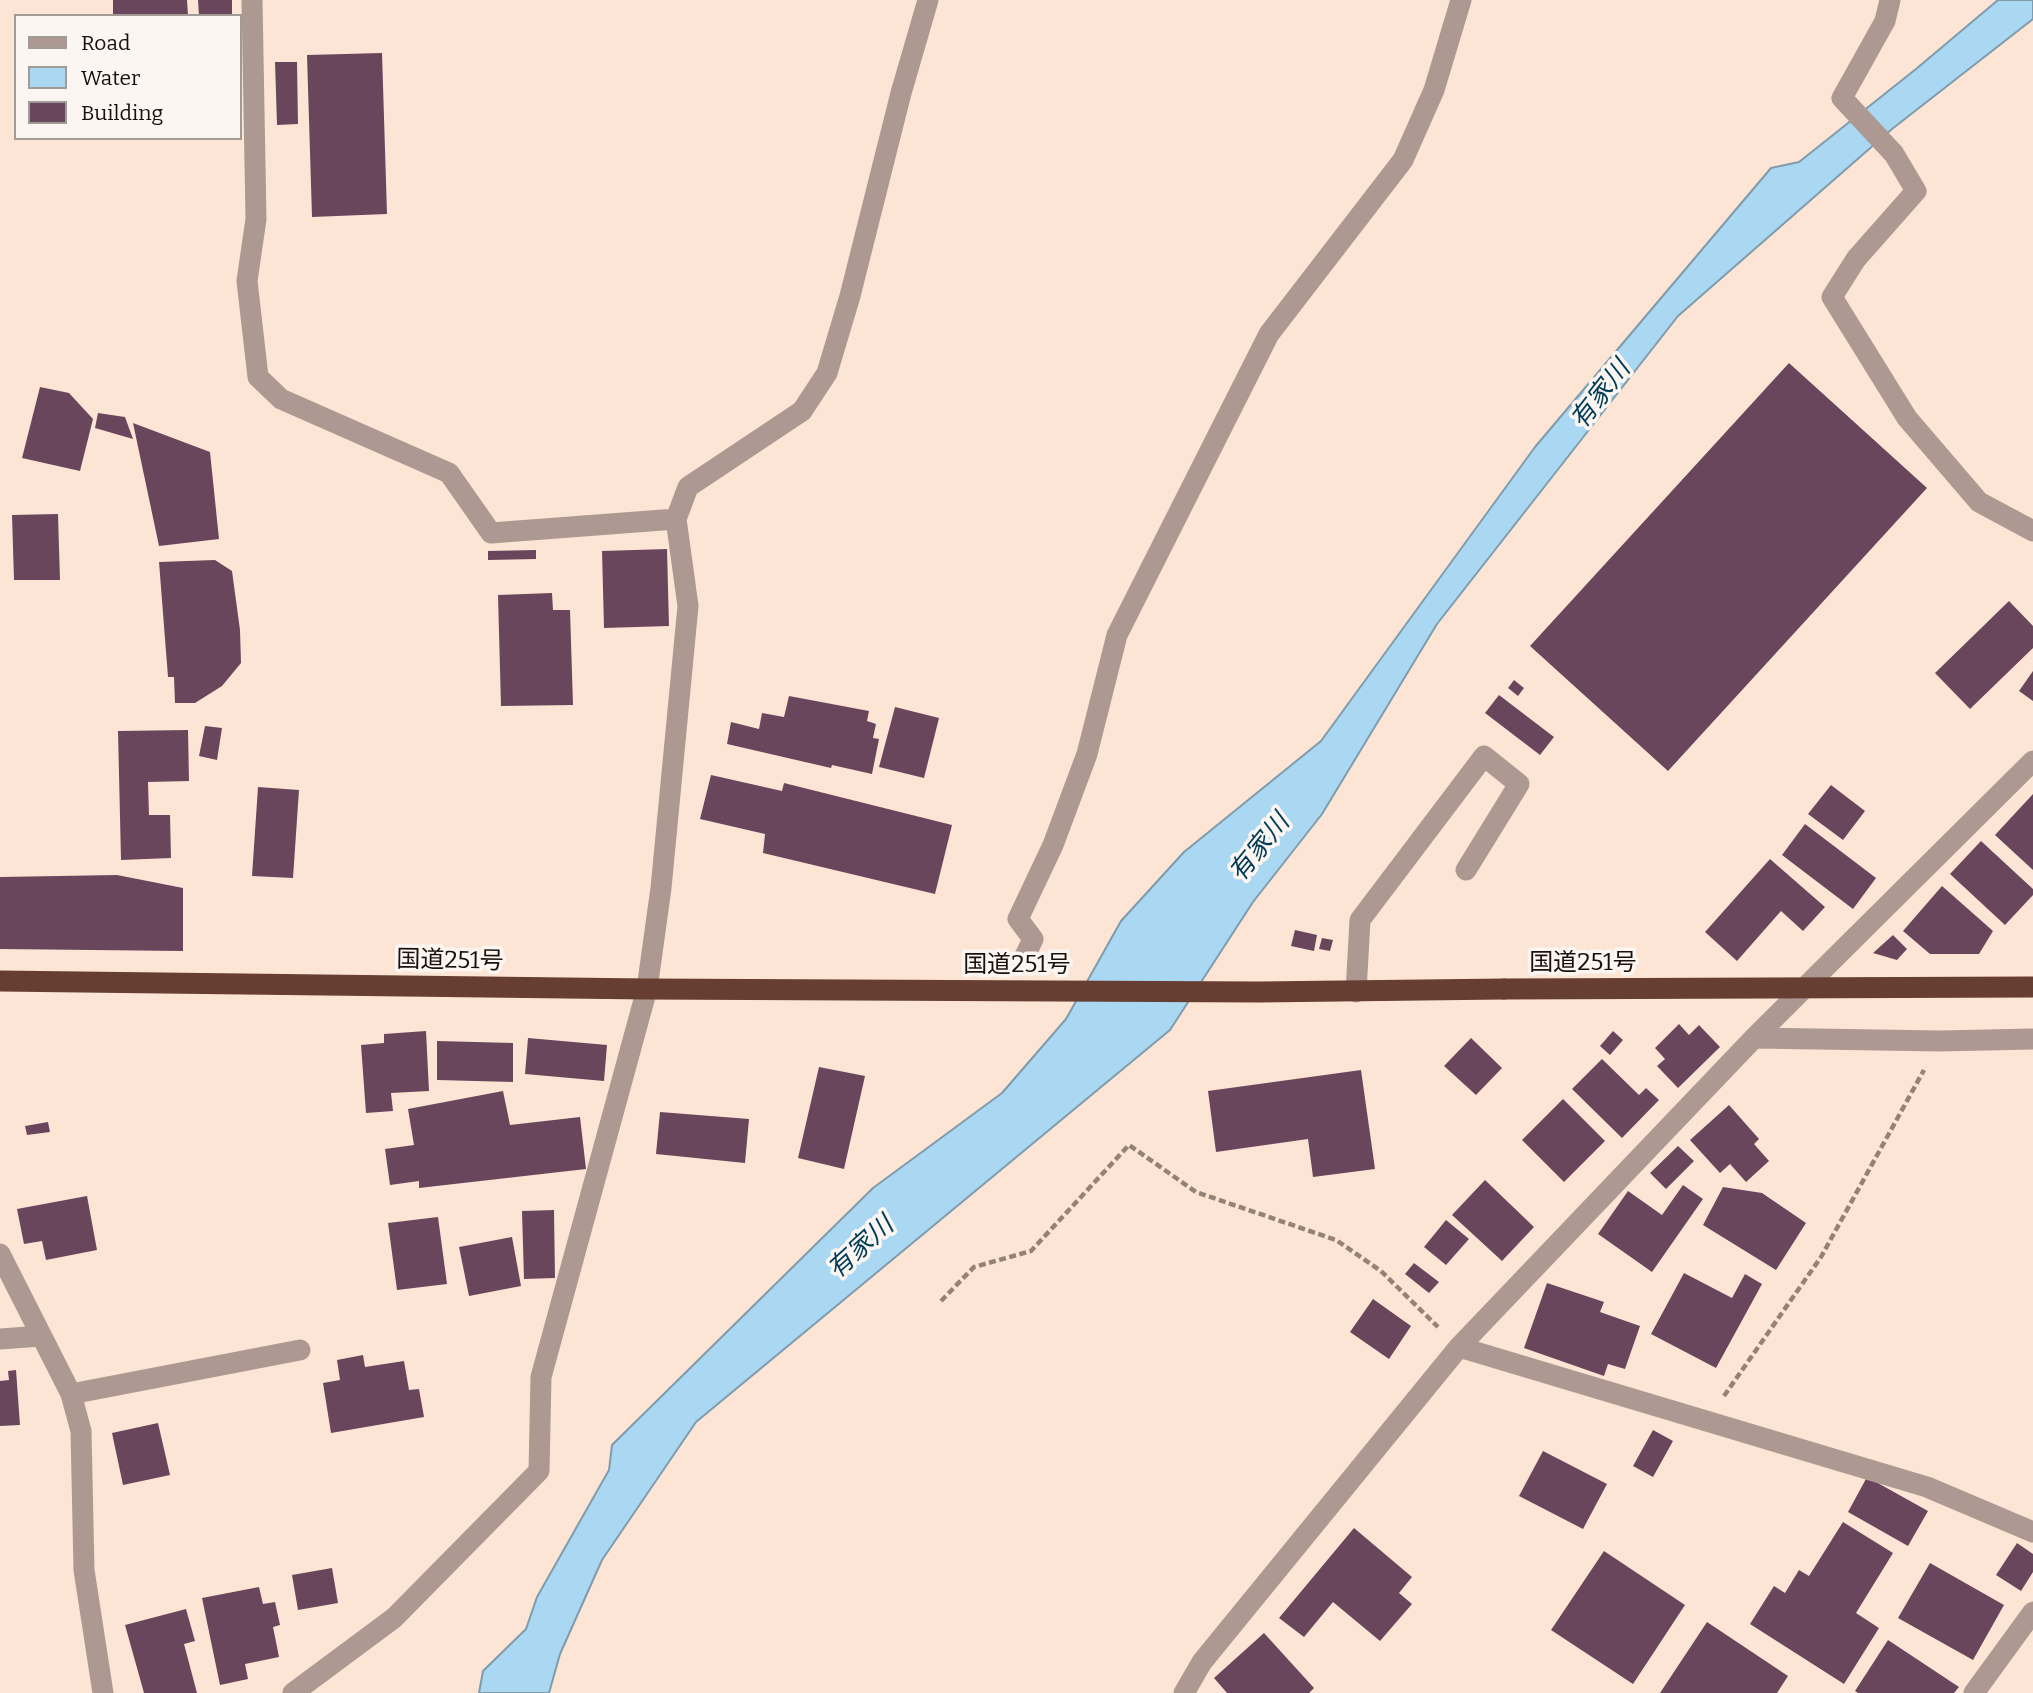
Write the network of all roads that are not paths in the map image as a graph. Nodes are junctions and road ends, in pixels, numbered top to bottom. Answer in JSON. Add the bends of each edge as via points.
{"nodes":[{"id":1,"x":252,"y":0,"type":"edge"},
{"id":2,"x":928,"y":0,"type":"edge"},
{"id":3,"x":1461,"y":0,"type":"edge"},
{"id":4,"x":1890,"y":0,"type":"edge"},
{"id":5,"x":676,"y":519,"type":"junction"},
{"id":6,"x":2033,"y":531,"type":"edge"},
{"id":7,"x":2033,"y":761,"type":"edge"},
{"id":8,"x":1465,"y":870,"type":"dead end"},
{"id":9,"x":1025,"y":956,"type":"dead end"},
{"id":10,"x":0,"y":981,"type":"edge"},
{"id":11,"x":2033,"y":987,"type":"edge"},
{"id":12,"x":647,"y":989,"type":"junction"},
{"id":13,"x":1356,"y":992,"type":"junction"},
{"id":14,"x":1754,"y":1038,"type":"junction"},
{"id":15,"x":2033,"y":1039,"type":"edge"},
{"id":16,"x":0,"y":1254,"type":"edge"},
{"id":17,"x":41,"y":1336,"type":"junction"},
{"id":18,"x":0,"y":1339,"type":"edge"},
{"id":19,"x":1459,"y":1347,"type":"junction"},
{"id":20,"x":300,"y":1350,"type":"dead end"},
{"id":21,"x":71,"y":1394,"type":"junction"},
{"id":22,"x":2033,"y":1532,"type":"edge"},
{"id":23,"x":2033,"y":1612,"type":"edge"},
{"id":24,"x":103,"y":1693,"type":"edge"},
{"id":25,"x":293,"y":1693,"type":"edge"},
{"id":26,"x":1184,"y":1693,"type":"edge"},
{"id":27,"x":1974,"y":1693,"type":"edge"}],
"edges":[{"from":1,"to":5,"type":"street","via":[[256,219],[247,281],[258,377],[281,399],[449,473],[491,533]]},
{"from":2,"to":5,"type":"street","via":[[827,373],[802,411],[688,487]]},
{"from":3,"to":9,"type":"street","via":[[1434,90],[1403,160],[1269,334],[1117,635],[1087,754],[1053,845],[1018,919],[1033,939]]},
{"from":4,"to":6,"type":"street","via":[[1885,21],[1842,98],[1894,154],[1916,191],[1856,259],[1832,297],[1907,418],[1979,502]]},
{"from":5,"to":12,"type":"street","via":[[688,606]]},
{"from":7,"to":14,"type":"street"},
{"from":8,"to":13,"type":"street","via":[[1519,783],[1484,757],[1360,920]]},
{"from":10,"to":12,"type":"highway","name":"国道251号"},
{"from":11,"to":13,"type":"highway","name":"国道251号","bridge":true},
{"from":12,"to":13,"type":"highway","name":"国道251号"},
{"from":12,"to":25,"type":"street","via":[[541,1377],[539,1471],[394,1618]]},
{"from":14,"to":15,"type":"street"},
{"from":14,"to":19,"type":"street"},
{"from":16,"to":17,"type":"street"},
{"from":17,"to":18,"type":"street"},
{"from":17,"to":21,"type":"street"},
{"from":19,"to":22,"type":"street","via":[[1927,1487]]},
{"from":19,"to":26,"type":"street","via":[[1202,1662]]},
{"from":20,"to":21,"type":"street"},
{"from":21,"to":24,"type":"street","via":[[81,1432],[84,1570]]},
{"from":23,"to":27,"type":"street"}]}
